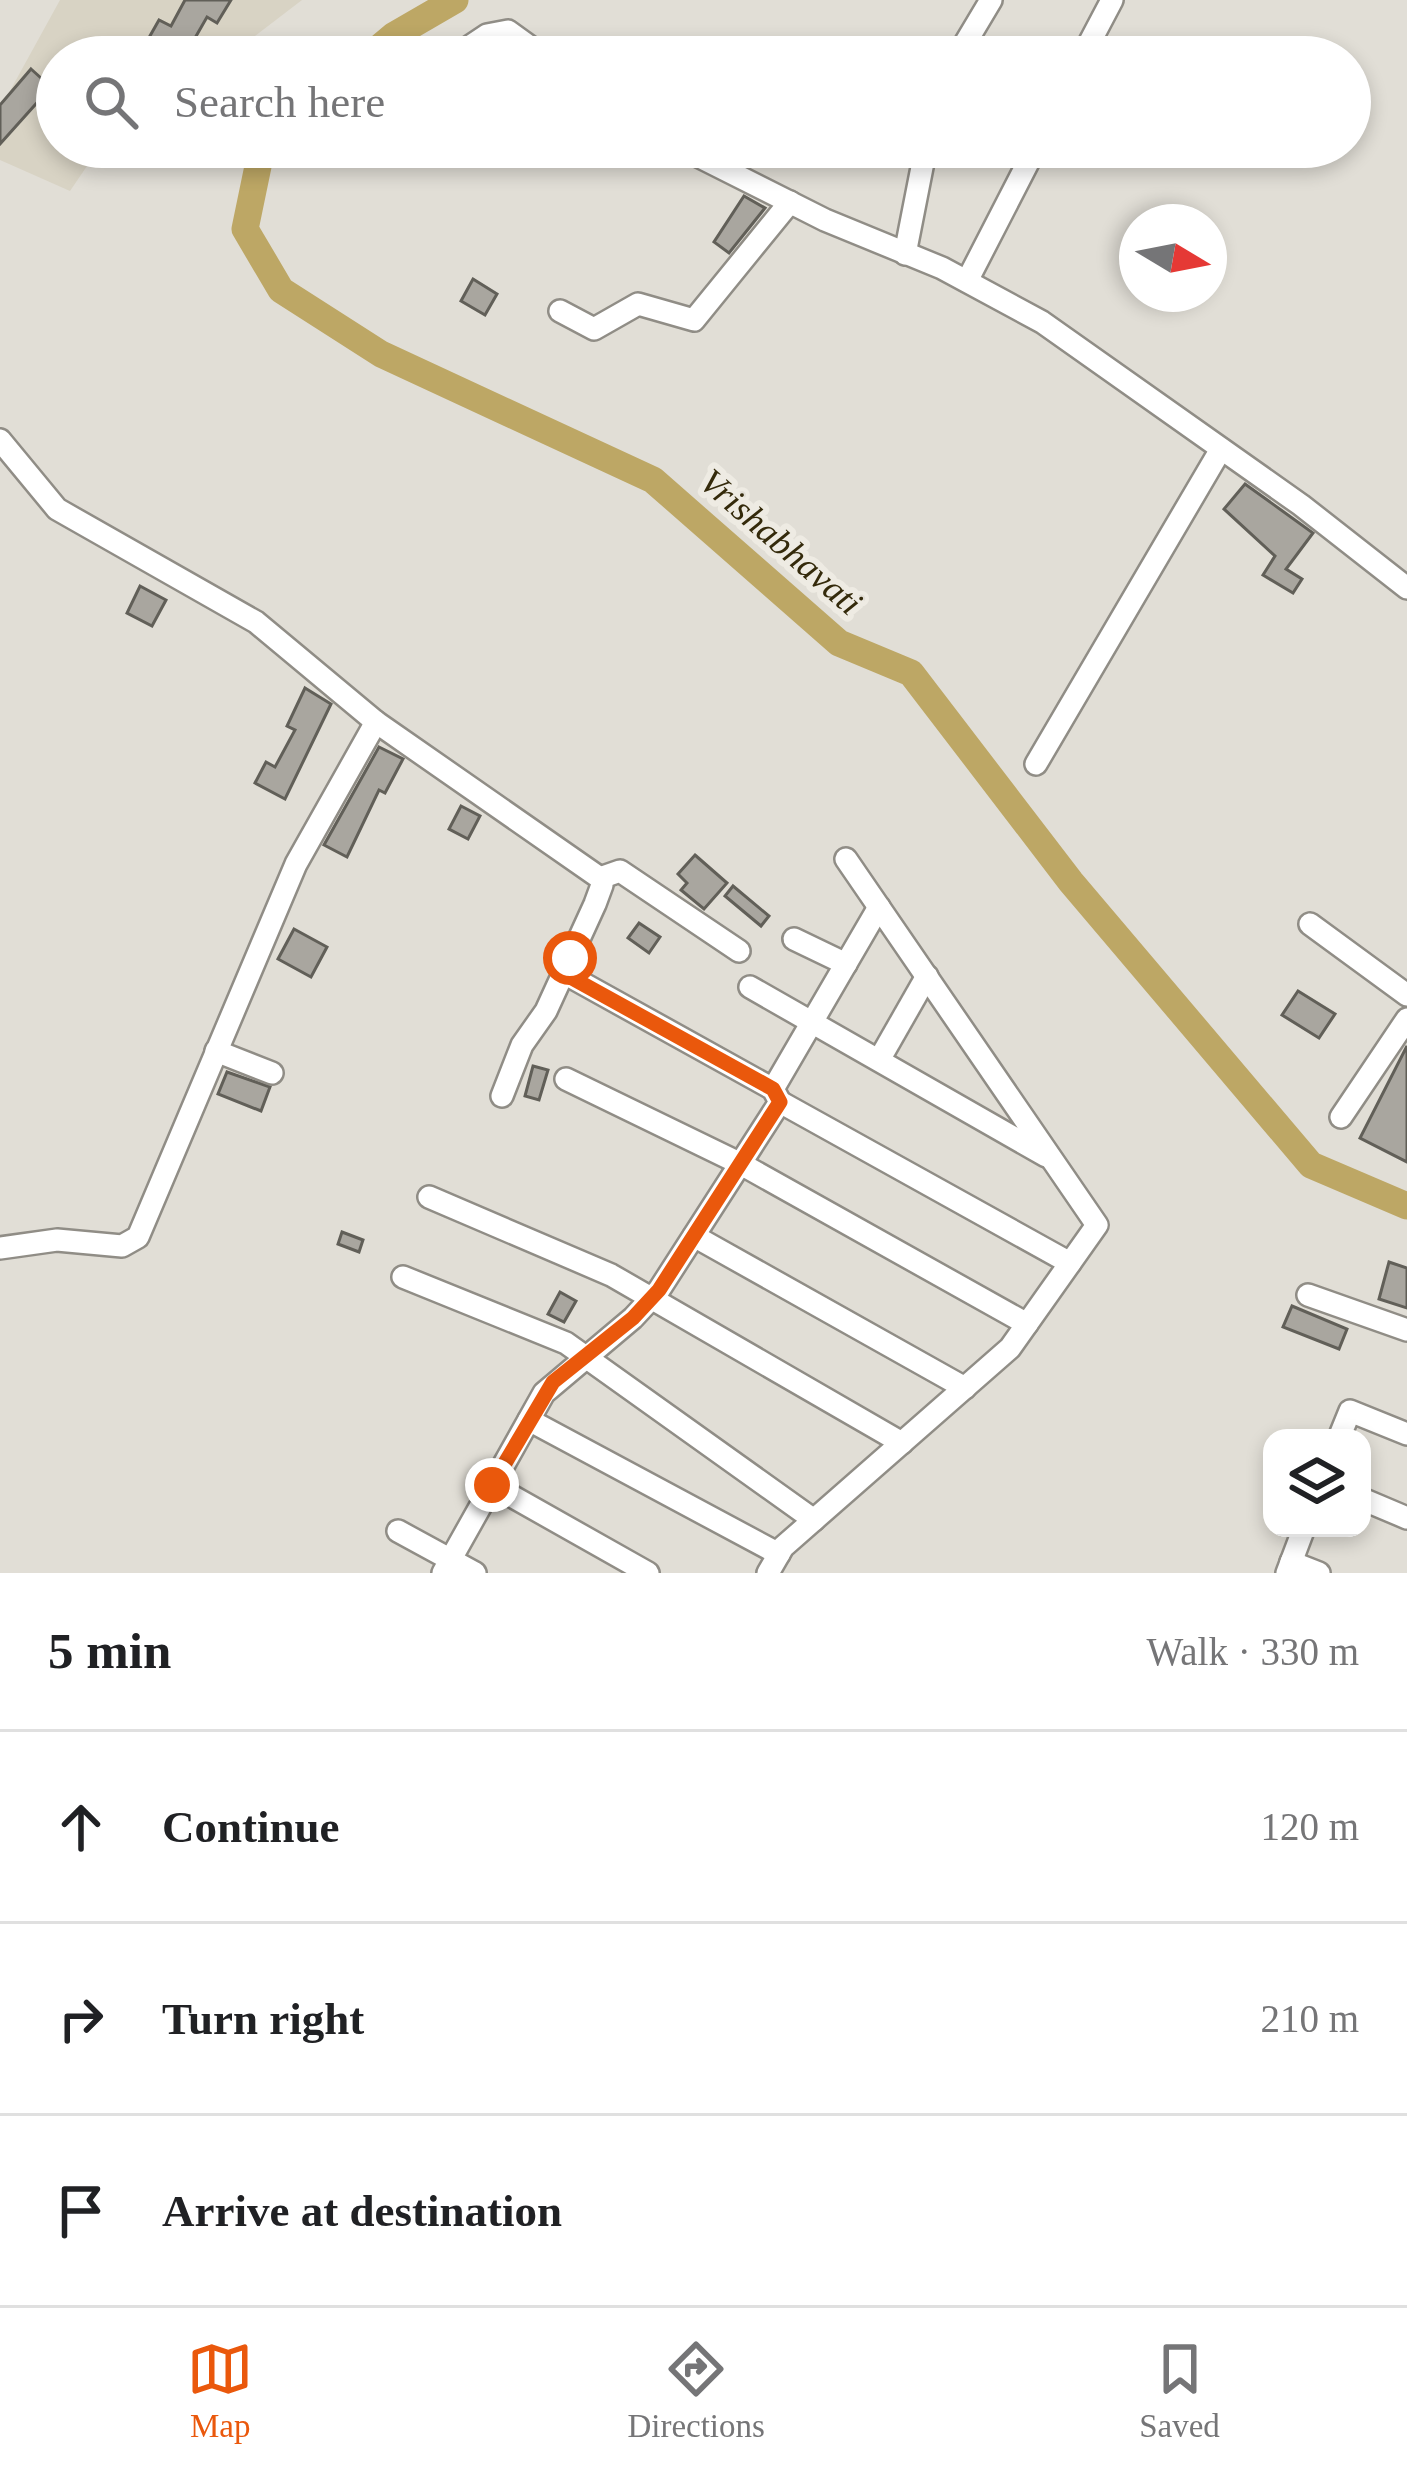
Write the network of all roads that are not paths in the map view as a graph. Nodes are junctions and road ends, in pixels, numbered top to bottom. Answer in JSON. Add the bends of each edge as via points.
{"nodes":[{"id":1,"x":991,"y":0,"type":"edge"},
{"id":2,"x":1112,"y":0,"type":"edge"},
{"id":3,"x":487,"y":36,"type":"edge"},
{"id":4,"x":515,"y":36,"type":"edge"},
{"id":5,"x":970,"y":36,"type":"edge"},
{"id":6,"x":1093,"y":36,"type":"edge"},
{"id":7,"x":722,"y":168,"type":"edge"},
{"id":8,"x":922,"y":168,"type":"edge"},
{"id":9,"x":1025,"y":168,"type":"edge"},
{"id":10,"x":790,"y":202,"type":"junction"},
{"id":11,"x":905,"y":254,"type":"junction"},
{"id":12,"x":967,"y":281,"type":"junction"},
{"id":13,"x":560,"y":311,"type":"dead end"},
{"id":14,"x":0,"y":440,"type":"edge"},
{"id":15,"x":1221,"y":449,"type":"junction"},
{"id":16,"x":1406,"y":583,"type":"edge"},
{"id":17,"x":376,"y":722,"type":"junction"},
{"id":18,"x":1036,"y":764,"type":"dead end"},
{"id":19,"x":847,"y":859,"type":"dead end"},
{"id":20,"x":600,"y":878,"type":"junction"},
{"id":21,"x":879,"y":907,"type":"junction"},
{"id":22,"x":1310,"y":924,"type":"dead end"},
{"id":23,"x":794,"y":939,"type":"dead end"},
{"id":24,"x":739,"y":951,"type":"dead end"},
{"id":25,"x":846,"y":964,"type":"junction"},
{"id":26,"x":563,"y":973,"type":"junction"},
{"id":27,"x":927,"y":976,"type":"junction"},
{"id":28,"x":750,"y":987,"type":"dead end"},
{"id":29,"x":1407,"y":995,"type":"edge"},
{"id":30,"x":1407,"y":1018,"type":"edge"},
{"id":31,"x":812,"y":1022,"type":"junction"},
{"id":32,"x":216,"y":1051,"type":"junction"},
{"id":33,"x":879,"y":1060,"type":"junction"},
{"id":34,"x":272,"y":1073,"type":"dead end"},
{"id":35,"x":566,"y":1079,"type":"dead end"},
{"id":36,"x":776,"y":1095,"type":"junction"},
{"id":37,"x":502,"y":1096,"type":"dead end"},
{"id":38,"x":1341,"y":1117,"type":"dead end"},
{"id":39,"x":1052,"y":1160,"type":"junction"},
{"id":40,"x":741,"y":1164,"type":"junction"},
{"id":41,"x":429,"y":1197,"type":"dead end"},
{"id":42,"x":694,"y":1236,"type":"junction"},
{"id":43,"x":0,"y":1249,"type":"edge"},
{"id":44,"x":1070,"y":1263,"type":"junction"},
{"id":45,"x":403,"y":1276,"type":"dead end"},
{"id":46,"x":1308,"y":1295,"type":"dead end"},
{"id":47,"x":651,"y":1300,"type":"junction"},
{"id":48,"x":1027,"y":1324,"type":"junction"},
{"id":49,"x":1407,"y":1330,"type":"edge"},
{"id":50,"x":586,"y":1355,"type":"junction"},
{"id":51,"x":965,"y":1388,"type":"junction"},
{"id":52,"x":529,"y":1420,"type":"junction"},
{"id":53,"x":1343,"y":1429,"type":"edge"},
{"id":54,"x":1407,"y":1434,"type":"edge"},
{"id":55,"x":902,"y":1443,"type":"junction"},
{"id":56,"x":492,"y":1485,"type":"junction"},
{"id":57,"x":1371,"y":1503,"type":"edge"},
{"id":58,"x":1407,"y":1518,"type":"edge"},
{"id":59,"x":814,"y":1520,"type":"junction"},
{"id":60,"x":398,"y":1531,"type":"dead end"},
{"id":61,"x":1301,"y":1537,"type":"edge"},
{"id":62,"x":774,"y":1563,"type":"edge"},
{"id":63,"x":447,"y":1566,"type":"edge"},
{"id":64,"x":1289,"y":1568,"type":"edge"},
{"id":65,"x":476,"y":1573,"type":"edge"},
{"id":66,"x":648,"y":1573,"type":"edge"},
{"id":67,"x":1319,"y":1573,"type":"edge"}],
"edges":[{"from":1,"to":5,"type":"street"},
{"from":2,"to":6,"type":"street"},
{"from":3,"to":4,"type":"street"},
{"from":7,"to":10,"type":"street"},
{"from":8,"to":11,"type":"street"},
{"from":9,"to":12,"type":"street"},
{"from":10,"to":11,"type":"street"},
{"from":10,"to":13,"type":"street","via":[[694,320],[638,304],[594,329]]},
{"from":11,"to":12,"type":"street"},
{"from":12,"to":15,"type":"street","via":[[1042,322]]},
{"from":14,"to":17,"type":"street","via":[[56,509],[251,618]]},
{"from":15,"to":16,"type":"street"},
{"from":15,"to":18,"type":"street"},
{"from":17,"to":20,"type":"street"},
{"from":17,"to":32,"type":"street","via":[[296,864]]},
{"from":19,"to":21,"type":"street"},
{"from":20,"to":24,"type":"street","via":[[620,871]]},
{"from":20,"to":26,"type":"street"},
{"from":21,"to":25,"type":"street"},
{"from":21,"to":27,"type":"street"},
{"from":22,"to":29,"type":"street"},
{"from":23,"to":25,"type":"street"},
{"from":25,"to":31,"type":"street"},
{"from":26,"to":36,"type":"street"},
{"from":26,"to":37,"type":"street"},
{"from":27,"to":33,"type":"street"},
{"from":27,"to":39,"type":"street"},
{"from":28,"to":31,"type":"street"},
{"from":30,"to":38,"type":"street"},
{"from":31,"to":33,"type":"street"},
{"from":31,"to":36,"type":"street"},
{"from":32,"to":34,"type":"street"},
{"from":32,"to":43,"type":"street","via":[[130,1244],[57,1240]]},
{"from":33,"to":39,"type":"street"},
{"from":35,"to":40,"type":"street"},
{"from":36,"to":40,"type":"street"},
{"from":36,"to":44,"type":"street"},
{"from":39,"to":44,"type":"street","via":[[1097,1225]]},
{"from":40,"to":42,"type":"street"},
{"from":40,"to":48,"type":"street"},
{"from":41,"to":47,"type":"street"},
{"from":42,"to":47,"type":"street"},
{"from":42,"to":51,"type":"street"},
{"from":44,"to":48,"type":"street"},
{"from":45,"to":50,"type":"street"},
{"from":46,"to":49,"type":"street"},
{"from":47,"to":50,"type":"street"},
{"from":47,"to":55,"type":"street"},
{"from":48,"to":51,"type":"street"},
{"from":50,"to":52,"type":"street","via":[[553,1382]]},
{"from":50,"to":59,"type":"street"},
{"from":51,"to":55,"type":"street"},
{"from":52,"to":56,"type":"street"},
{"from":52,"to":62,"type":"street"},
{"from":53,"to":54,"type":"street","via":[[1350,1412]]},
{"from":55,"to":59,"type":"street"},
{"from":56,"to":63,"type":"street"},
{"from":56,"to":66,"type":"street"},
{"from":57,"to":58,"type":"street"},
{"from":59,"to":62,"type":"street"},
{"from":60,"to":63,"type":"street"},
{"from":61,"to":64,"type":"street"},
{"from":63,"to":65,"type":"street"},
{"from":64,"to":67,"type":"street"}]}
